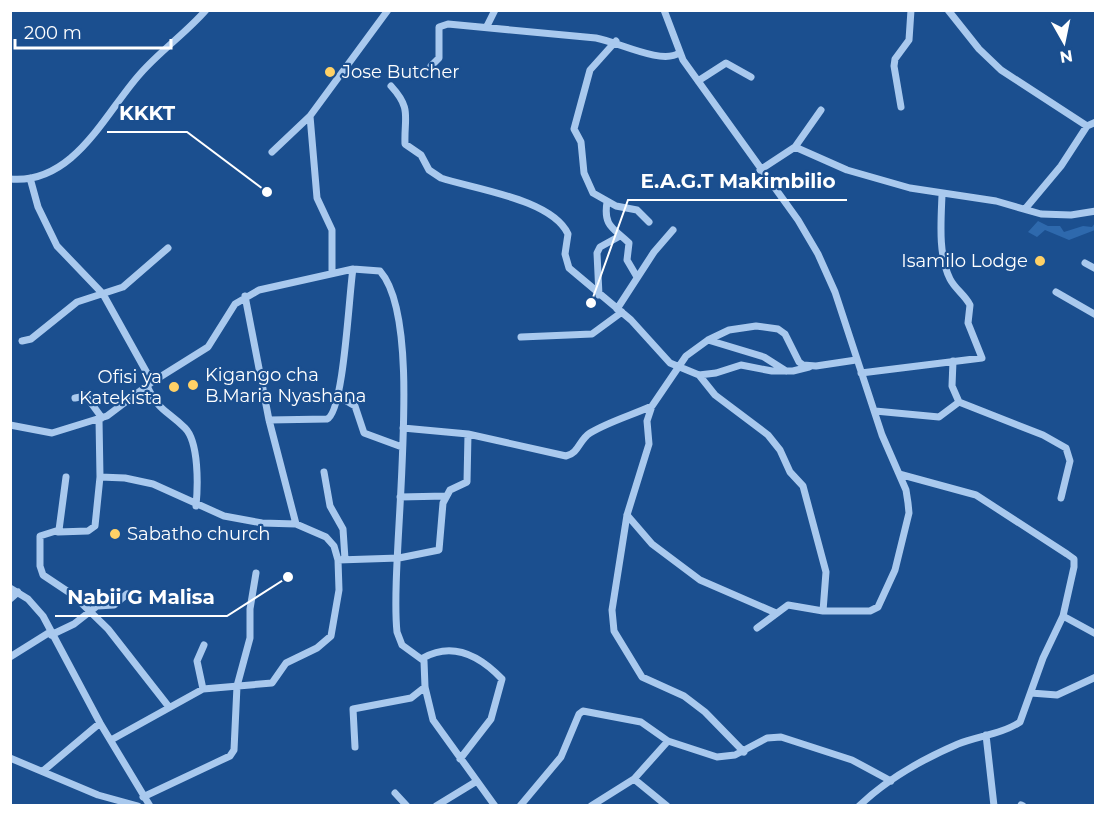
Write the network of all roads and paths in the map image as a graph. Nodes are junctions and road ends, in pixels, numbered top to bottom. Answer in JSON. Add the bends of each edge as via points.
{"nodes":[{"id":1,"x":206,"y":10,"type":"edge"},
{"id":2,"x":388,"y":10,"type":"edge"},
{"id":3,"x":495,"y":10,"type":"edge"},
{"id":4,"x":664,"y":10,"type":"edge"},
{"id":5,"x":911,"y":10,"type":"edge"},
{"id":6,"x":948,"y":10,"type":"edge"},
{"id":7,"x":488,"y":26,"type":"junction"},
{"id":8,"x":616,"y":41,"type":"junction"},
{"id":9,"x":679,"y":52,"type":"junction"},
{"id":10,"x":431,"y":66,"type":"dead end"},
{"id":11,"x":751,"y":77,"type":"dead end"},
{"id":12,"x":698,"y":81,"type":"junction"},
{"id":13,"x":391,"y":86,"type":"dead end"},
{"id":14,"x":901,"y":107,"type":"dead end"},
{"id":15,"x":820,"y":110,"type":"dead end"},
{"id":16,"x":310,"y":116,"type":"junction"},
{"id":17,"x":1095,"y":122,"type":"edge"},
{"id":18,"x":1087,"y":126,"type":"junction"},
{"id":19,"x":795,"y":147,"type":"junction"},
{"id":20,"x":272,"y":152,"type":"dead end"},
{"id":21,"x":759,"y":170,"type":"junction"},
{"id":22,"x":30,"y":178,"type":"junction"},
{"id":23,"x":10,"y":179,"type":"edge"},
{"id":24,"x":942,"y":195,"type":"junction"},
{"id":25,"x":606,"y":202,"type":"junction"},
{"id":26,"x":1025,"y":209,"type":"junction"},
{"id":27,"x":1095,"y":211,"type":"edge"},
{"id":28,"x":649,"y":222,"type":"dead end"},
{"id":29,"x":673,"y":230,"type":"dead end"},
{"id":30,"x":620,"y":236,"type":"junction"},
{"id":31,"x":168,"y":248,"type":"dead end"},
{"id":32,"x":1085,"y":263,"type":"dead end"},
{"id":33,"x":1095,"y":268,"type":"edge"},
{"id":34,"x":353,"y":269,"type":"junction"},
{"id":35,"x":332,"y":273,"type":"junction"},
{"id":36,"x":637,"y":277,"type":"junction"},
{"id":37,"x":1056,"y":292,"type":"dead end"},
{"id":38,"x":103,"y":294,"type":"junction"},
{"id":39,"x":599,"y":295,"type":"junction"},
{"id":40,"x":245,"y":296,"type":"junction"},
{"id":41,"x":620,"y":311,"type":"junction"},
{"id":42,"x":1095,"y":315,"type":"edge"},
{"id":43,"x":521,"y":337,"type":"dead end"},
{"id":44,"x":708,"y":340,"type":"junction"},
{"id":45,"x":22,"y":341,"type":"dead end"},
{"id":46,"x":856,"y":360,"type":"junction"},
{"id":47,"x":953,"y":362,"type":"junction"},
{"id":48,"x":678,"y":367,"type":"junction"},
{"id":49,"x":809,"y":367,"type":"junction"},
{"id":50,"x":786,"y":371,"type":"junction"},
{"id":51,"x":861,"y":373,"type":"junction"},
{"id":52,"x":699,"y":375,"type":"junction"},
{"id":53,"x":149,"y":384,"type":"junction"},
{"id":54,"x":338,"y":396,"type":"junction"},
{"id":55,"x":75,"y":398,"type":"dead end"},
{"id":56,"x":959,"y":402,"type":"junction"},
{"id":57,"x":652,"y":406,"type":"junction"},
{"id":58,"x":875,"y":411,"type":"junction"},
{"id":59,"x":630,"y":416,"type":"junction"},
{"id":60,"x":101,"y":418,"type":"junction"},
{"id":61,"x":269,"y":420,"type":"junction"},
{"id":62,"x":646,"y":421,"type":"junction"},
{"id":63,"x":10,"y":424,"type":"edge"},
{"id":64,"x":403,"y":428,"type":"junction"},
{"id":65,"x":468,"y":434,"type":"junction"},
{"id":66,"x":402,"y":447,"type":"junction"},
{"id":67,"x":324,"y":472,"type":"dead end"},
{"id":68,"x":899,"y":474,"type":"junction"},
{"id":69,"x":66,"y":477,"type":"dead end"},
{"id":70,"x":100,"y":477,"type":"junction"},
{"id":71,"x":446,"y":496,"type":"junction"},
{"id":72,"x":400,"y":497,"type":"junction"},
{"id":73,"x":1061,"y":498,"type":"dead end"},
{"id":74,"x":196,"y":506,"type":"junction"},
{"id":75,"x":627,"y":515,"type":"junction"},
{"id":76,"x":296,"y":524,"type":"junction"},
{"id":77,"x":58,"y":532,"type":"junction"},
{"id":78,"x":399,"y":558,"type":"junction"},
{"id":79,"x":342,"y":560,"type":"junction"},
{"id":80,"x":256,"y":573,"type":"dead end"},
{"id":81,"x":10,"y":588,"type":"edge"},
{"id":82,"x":18,"y":592,"type":"junction"},
{"id":83,"x":127,"y":594,"type":"dead end"},
{"id":84,"x":10,"y":599,"type":"edge"},
{"id":85,"x":91,"y":611,"type":"junction"},
{"id":86,"x":823,"y":611,"type":"junction"},
{"id":87,"x":776,"y":613,"type":"junction"},
{"id":88,"x":1063,"y":616,"type":"junction"},
{"id":89,"x":757,"y":628,"type":"dead end"},
{"id":90,"x":50,"y":634,"type":"junction"},
{"id":91,"x":1095,"y":634,"type":"edge"},
{"id":92,"x":204,"y":645,"type":"dead end"},
{"id":93,"x":10,"y":657,"type":"edge"},
{"id":94,"x":423,"y":658,"type":"junction"},
{"id":95,"x":1095,"y":677,"type":"edge"},
{"id":96,"x":237,"y":686,"type":"junction"},
{"id":97,"x":425,"y":687,"type":"junction"},
{"id":98,"x":203,"y":689,"type":"junction"},
{"id":99,"x":1031,"y":693,"type":"junction"},
{"id":100,"x":169,"y":707,"type":"junction"},
{"id":101,"x":100,"y":723,"type":"junction"},
{"id":102,"x":986,"y":735,"type":"junction"},
{"id":103,"x":111,"y":740,"type":"junction"},
{"id":104,"x":668,"y":741,"type":"junction"},
{"id":105,"x":355,"y":747,"type":"dead end"},
{"id":106,"x":744,"y":752,"type":"junction"},
{"id":107,"x":10,"y":758,"type":"edge"},
{"id":108,"x":460,"y":759,"type":"junction"},
{"id":109,"x":43,"y":771,"type":"junction"},
{"id":110,"x":634,"y":779,"type":"junction"},
{"id":111,"x":477,"y":781,"type":"junction"},
{"id":112,"x":891,"y":781,"type":"junction"},
{"id":113,"x":395,"y":793,"type":"dead end"},
{"id":114,"x":143,"y":796,"type":"junction"},
{"id":115,"x":492,"y":804,"type":"edge"},
{"id":116,"x":138,"y":806,"type":"edge"},
{"id":117,"x":150,"y":806,"type":"edge"},
{"id":118,"x":407,"y":806,"type":"edge"},
{"id":119,"x":436,"y":806,"type":"edge"},
{"id":120,"x":520,"y":806,"type":"edge"},
{"id":121,"x":591,"y":806,"type":"edge"},
{"id":122,"x":667,"y":806,"type":"edge"},
{"id":123,"x":859,"y":806,"type":"edge"},
{"id":124,"x":994,"y":806,"type":"edge"}],
"edges":[{"from":1,"to":22,"type":"street","via":[[141,72],[72,158]]},
{"from":2,"to":16,"type":"street"},
{"from":3,"to":7,"type":"street"},
{"from":4,"to":9,"type":"street"},
{"from":5,"to":14,"type":"street","via":[[908,45],[895,59],[894,66]]},
{"from":6,"to":18,"type":"street","via":[[978,49],[1001,70]]},
{"from":7,"to":8,"type":"street"},
{"from":7,"to":10,"type":"street","via":[[456,23],[439,27],[440,58]]},
{"from":8,"to":9,"type":"street","via":[[664,58]]},
{"from":8,"to":25,"type":"street","via":[[590,70],[574,126],[590,189]]},
{"from":9,"to":12,"type":"street"},
{"from":11,"to":12,"type":"street","via":[[726,63]]},
{"from":12,"to":21,"type":"street"},
{"from":13,"to":39,"type":"street","via":[[405,102],[405,144],[421,155],[429,170],[441,178],[527,203],[562,225],[568,234],[565,254],[569,268]]},
{"from":15,"to":19,"type":"street"},
{"from":16,"to":20,"type":"street"},
{"from":16,"to":35,"type":"street","via":[[317,198],[332,230]]},
{"from":17,"to":18,"type":"street"},
{"from":18,"to":26,"type":"street","via":[[1061,166]]},
{"from":19,"to":21,"type":"street"},
{"from":19,"to":24,"type":"street","via":[[876,179]]},
{"from":21,"to":46,"type":"street","via":[[798,220],[818,254],[835,292]]},
{"from":22,"to":23,"type":"street"},
{"from":22,"to":38,"type":"street","via":[[38,207],[57,246]]},
{"from":24,"to":26,"type":"street","via":[[996,201]]},
{"from":24,"to":47,"type":"street","via":[[942,241],[947,268],[950,280],[970,305],[968,323],[982,358]]},
{"from":25,"to":28,"type":"street","via":[[637,210]]},
{"from":25,"to":30,"type":"street","via":[[606,219]]},
{"from":26,"to":27,"type":"street","via":[[1055,215]]},
{"from":29,"to":36,"type":"street"},
{"from":30,"to":36,"type":"street","via":[[629,243],[627,260]]},
{"from":30,"to":39,"type":"street","via":[[600,247],[597,253]]},
{"from":31,"to":38,"type":"street","via":[[123,287]]},
{"from":32,"to":33,"type":"street"},
{"from":34,"to":35,"type":"street"},
{"from":34,"to":54,"type":"street"},
{"from":34,"to":64,"type":"street","via":[[380,272],[394,299],[401,339]]},
{"from":35,"to":40,"type":"street"},
{"from":36,"to":41,"type":"street"},
{"from":37,"to":42,"type":"street"},
{"from":38,"to":45,"type":"street","via":[[77,302],[31,339]]},
{"from":38,"to":53,"type":"street"},
{"from":39,"to":41,"type":"street"},
{"from":40,"to":53,"type":"street","via":[[228,313],[208,347]]},
{"from":40,"to":61,"type":"street"},
{"from":41,"to":43,"type":"street","via":[[592,333]]},
{"from":41,"to":48,"type":"street","via":[[664,358]]},
{"from":44,"to":48,"type":"street"},
{"from":44,"to":49,"type":"street","via":[[741,327],[778,329],[785,334],[798,362]]},
{"from":44,"to":50,"type":"street","via":[[764,357]]},
{"from":46,"to":49,"type":"street"},
{"from":46,"to":51,"type":"street"},
{"from":47,"to":51,"type":"street"},
{"from":47,"to":56,"type":"street","via":[[952,386]]},
{"from":48,"to":52,"type":"street"},
{"from":48,"to":57,"type":"street"},
{"from":49,"to":50,"type":"street"},
{"from":50,"to":52,"type":"street","via":[[763,371],[741,364]]},
{"from":51,"to":58,"type":"street"},
{"from":52,"to":86,"type":"street","via":[[715,395],[768,435],[803,486],[826,572]]},
{"from":53,"to":60,"type":"street"},
{"from":53,"to":74,"type":"street","via":[[160,409],[187,430],[197,472]]},
{"from":54,"to":61,"type":"street","via":[[331,418]]},
{"from":54,"to":66,"type":"street","via":[[355,406],[364,433]]},
{"from":55,"to":60,"type":"street","via":[[86,396]]},
{"from":56,"to":58,"type":"street","via":[[939,417]]},
{"from":56,"to":73,"type":"street","via":[[1066,448],[1070,461]]},
{"from":57,"to":59,"type":"street"},
{"from":57,"to":62,"type":"street"},
{"from":58,"to":68,"type":"street"},
{"from":59,"to":62,"type":"street"},
{"from":59,"to":65,"type":"street","via":[[592,432],[576,451],[566,456]]},
{"from":60,"to":63,"type":"street","via":[[52,433]]},
{"from":60,"to":70,"type":"street"},
{"from":61,"to":76,"type":"street"},
{"from":62,"to":75,"type":"street","via":[[648,449]]},
{"from":64,"to":65,"type":"street"},
{"from":64,"to":66,"type":"street"},
{"from":65,"to":71,"type":"street","via":[[467,482]]},
{"from":66,"to":72,"type":"street"},
{"from":67,"to":79,"type":"street","via":[[330,506],[343,529]]},
{"from":68,"to":86,"type":"street","via":[[909,513],[884,599],[870,611]]},
{"from":68,"to":88,"type":"street","via":[[976,495],[1071,556],[1074,567]]},
{"from":69,"to":77,"type":"street"},
{"from":70,"to":74,"type":"street","via":[[153,484]]},
{"from":70,"to":77,"type":"street","via":[[95,526],[88,531]]},
{"from":71,"to":72,"type":"street"},
{"from":71,"to":78,"type":"street","via":[[439,550]]},
{"from":72,"to":78,"type":"street"},
{"from":74,"to":76,"type":"street","via":[[240,520]]},
{"from":75,"to":87,"type":"street","via":[[652,544],[700,580]]},
{"from":75,"to":106,"type":"street","via":[[612,610],[614,631],[642,676],[691,702]]},
{"from":76,"to":79,"type":"street","via":[[326,537]]},
{"from":77,"to":85,"type":"street","via":[[40,536],[40,569],[47,579],[69,591]]},
{"from":78,"to":79,"type":"street"},
{"from":78,"to":94,"type":"street","via":[[397,632],[402,645]]},
{"from":79,"to":96,"type":"street","via":[[338,609],[331,636],[317,648],[286,663],[272,683]]},
{"from":80,"to":96,"type":"street","via":[[250,638]]},
{"from":81,"to":82,"type":"street"},
{"from":82,"to":84,"type":"street"},
{"from":82,"to":90,"type":"street","via":[[38,610]]},
{"from":83,"to":85,"type":"street","via":[[118,603],[97,606]]},
{"from":85,"to":90,"type":"street","via":[[74,624]]},
{"from":85,"to":100,"type":"street"},
{"from":86,"to":87,"type":"street","via":[[795,605]]},
{"from":87,"to":89,"type":"street"},
{"from":88,"to":91,"type":"street"},
{"from":88,"to":99,"type":"street"},
{"from":90,"to":93,"type":"street"},
{"from":90,"to":101,"type":"street"},
{"from":92,"to":98,"type":"street","via":[[196,661]]},
{"from":94,"to":97,"type":"street"},
{"from":94,"to":108,"type":"street","via":[[444,650],[464,651],[502,679],[491,719]]},
{"from":95,"to":99,"type":"street","via":[[1057,695]]},
{"from":96,"to":98,"type":"street"},
{"from":96,"to":114,"type":"street","via":[[232,753]]},
{"from":97,"to":105,"type":"street","via":[[411,698],[352,709]]},
{"from":97,"to":108,"type":"street","via":[[433,720]]},
{"from":98,"to":100,"type":"street"},
{"from":99,"to":102,"type":"street","via":[[1020,722]]},
{"from":100,"to":103,"type":"street"},
{"from":101,"to":103,"type":"street"},
{"from":101,"to":109,"type":"street"},
{"from":102,"to":112,"type":"street","via":[[957,745]]},
{"from":102,"to":124,"type":"street"},
{"from":103,"to":114,"type":"street"},
{"from":104,"to":106,"type":"street","via":[[717,757]]},
{"from":104,"to":110,"type":"street"},
{"from":104,"to":120,"type":"street","via":[[641,722],[580,712],[561,757]]},
{"from":106,"to":112,"type":"street","via":[[767,738],[780,737],[852,760]]},
{"from":107,"to":109,"type":"street"},
{"from":108,"to":111,"type":"street"},
{"from":109,"to":116,"type":"street","via":[[98,795]]},
{"from":110,"to":121,"type":"street"},
{"from":110,"to":122,"type":"street"},
{"from":111,"to":115,"type":"street"},
{"from":111,"to":119,"type":"street"},
{"from":112,"to":123,"type":"street"},
{"from":113,"to":118,"type":"street"},
{"from":114,"to":117,"type":"street"}]}
